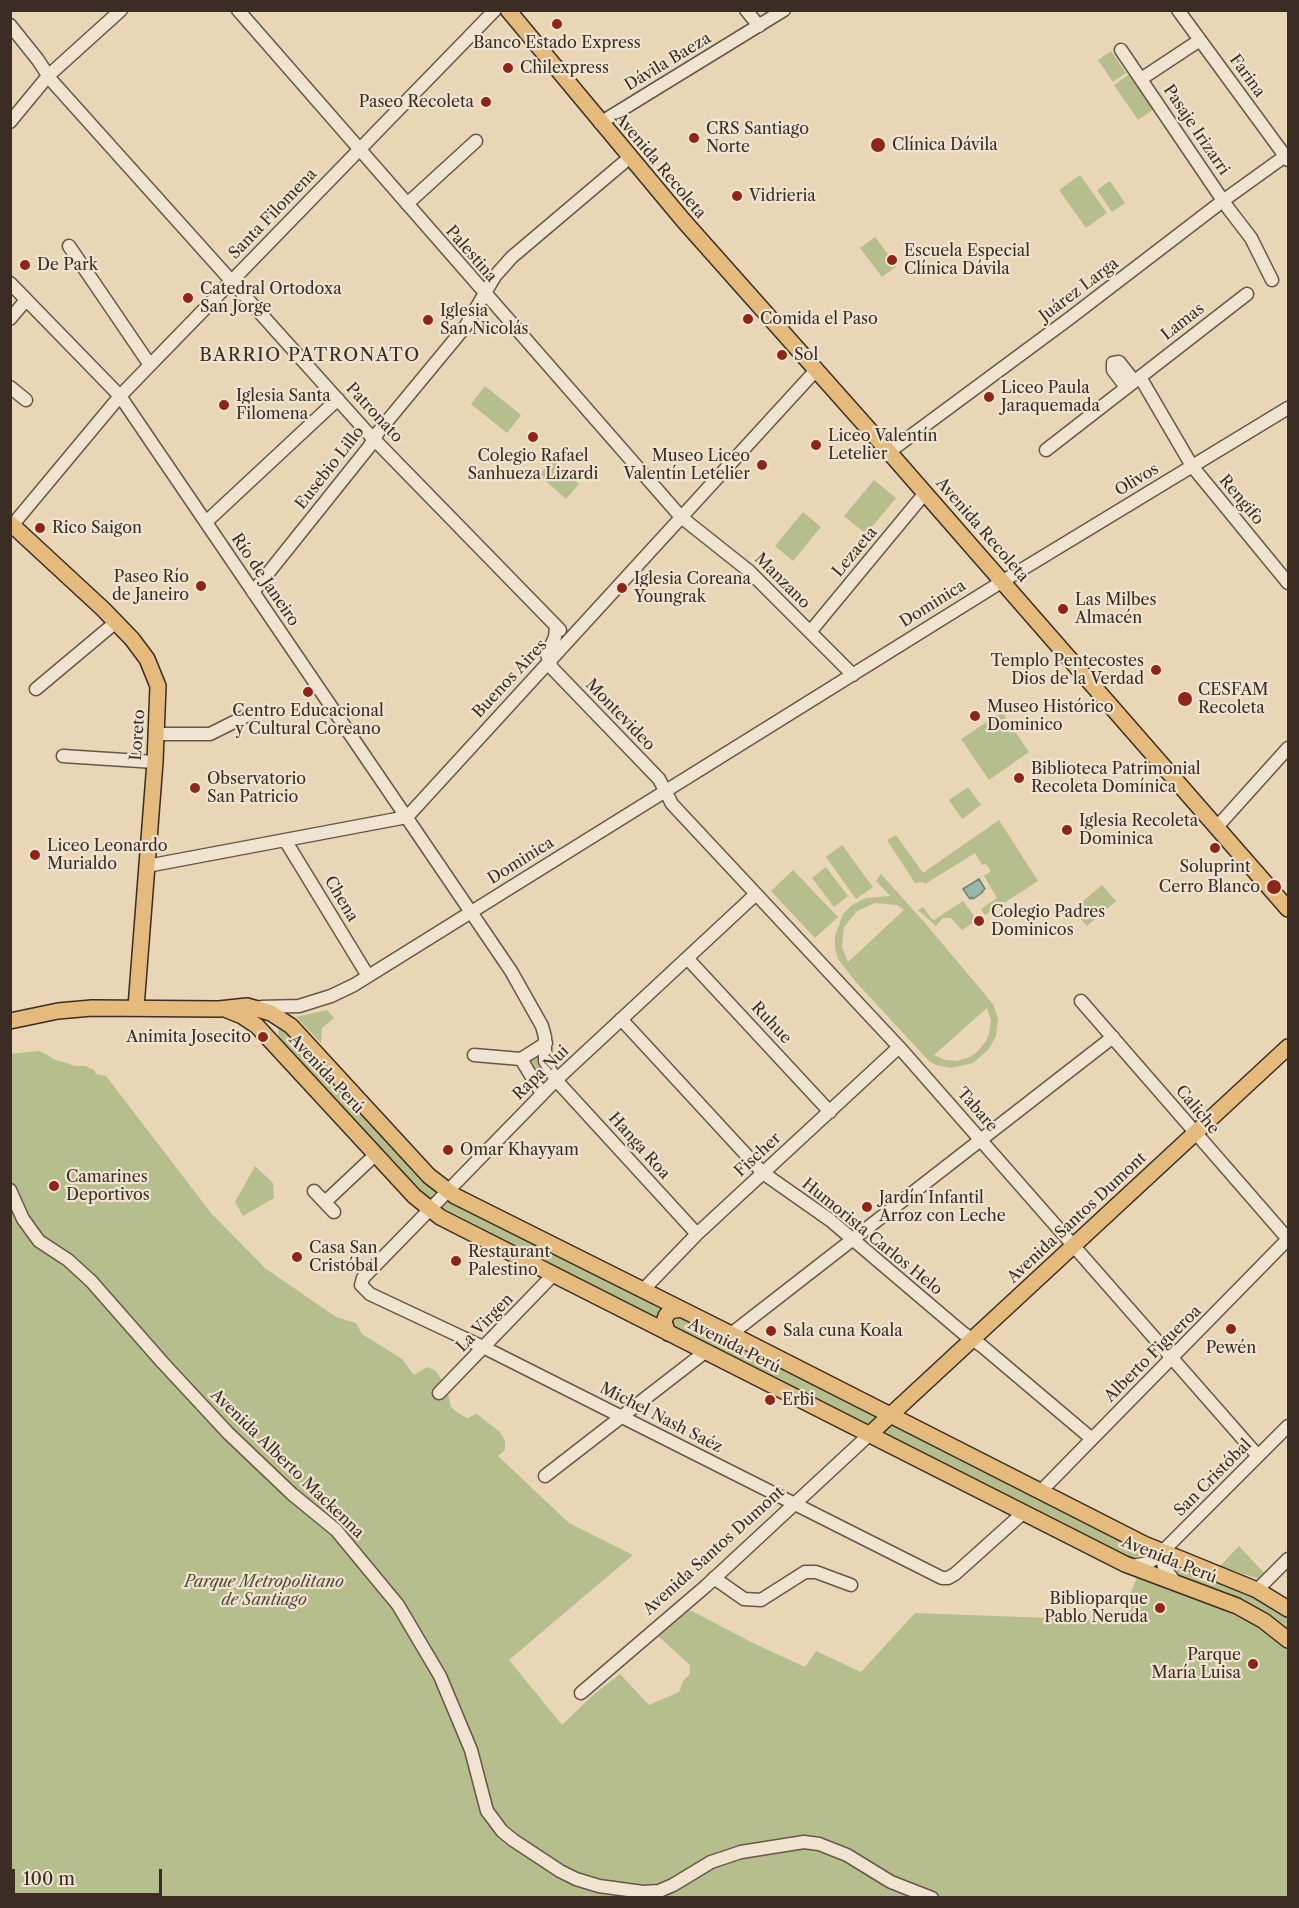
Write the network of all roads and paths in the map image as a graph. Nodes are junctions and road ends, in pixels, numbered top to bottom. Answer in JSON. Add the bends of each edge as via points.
{"nodes":[{"id":1,"x":121,"y":10,"type":"edge"},
{"id":2,"x":238,"y":10,"type":"edge"},
{"id":3,"x":495,"y":10,"type":"edge"},
{"id":4,"x":507,"y":10,"type":"edge"},
{"id":5,"x":746,"y":10,"type":"edge"},
{"id":6,"x":784,"y":10,"type":"edge"},
{"id":7,"x":1178,"y":10,"type":"edge"},
{"id":8,"x":10,"y":26,"type":"edge"},
{"id":9,"x":759,"y":26,"type":"junction"},
{"id":10,"x":1200,"y":40,"type":"junction"},
{"id":11,"x":1121,"y":50,"type":"dead end"},
{"id":12,"x":48,"y":76,"type":"junction"},
{"id":13,"x":1141,"y":79,"type":"junction"},
{"id":14,"x":10,"y":122,"type":"edge"},
{"id":15,"x":600,"y":123,"type":"junction"},
{"id":16,"x":476,"y":141,"type":"dead end"},
{"id":17,"x":359,"y":149,"type":"junction"},
{"id":18,"x":1288,"y":157,"type":"edge"},
{"id":19,"x":629,"y":158,"type":"junction"},
{"id":20,"x":1224,"y":200,"type":"junction"},
{"id":21,"x":407,"y":204,"type":"junction"},
{"id":22,"x":69,"y":246,"type":"dead end"},
{"id":23,"x":232,"y":280,"type":"junction"},
{"id":24,"x":1272,"y":280,"type":"dead end"},
{"id":25,"x":10,"y":283,"type":"edge"},
{"id":26,"x":484,"y":293,"type":"junction"},
{"id":27,"x":1247,"y":294,"type":"dead end"},
{"id":28,"x":26,"y":300,"type":"junction"},
{"id":29,"x":10,"y":319,"type":"edge"},
{"id":30,"x":150,"y":365,"type":"junction"},
{"id":31,"x":817,"y":369,"type":"junction"},
{"id":32,"x":1133,"y":382,"type":"junction"},
{"id":33,"x":10,"y":387,"type":"edge"},
{"id":34,"x":120,"y":396,"type":"junction"},
{"id":35,"x":338,"y":399,"type":"junction"},
{"id":36,"x":26,"y":400,"type":"dead end"},
{"id":37,"x":1288,"y":408,"type":"edge"},
{"id":38,"x":374,"y":439,"type":"junction"},
{"id":39,"x":1046,"y":450,"type":"dead end"},
{"id":40,"x":889,"y":452,"type":"junction"},
{"id":41,"x":1192,"y":466,"type":"junction"},
{"id":42,"x":925,"y":493,"type":"junction"},
{"id":43,"x":681,"y":517,"type":"junction"},
{"id":44,"x":206,"y":522,"type":"junction"},
{"id":45,"x":11,"y":526,"type":"edge"},
{"id":46,"x":1002,"y":581,"type":"junction"},
{"id":47,"x":1288,"y":583,"type":"edge"},
{"id":48,"x":253,"y":592,"type":"junction"},
{"id":49,"x":116,"y":622,"type":"junction"},
{"id":50,"x":556,"y":626,"type":"junction"},
{"id":51,"x":810,"y":632,"type":"junction"},
{"id":52,"x":569,"y":639,"type":"junction"},
{"id":53,"x":548,"y":662,"type":"junction"},
{"id":54,"x":853,"y":675,"type":"junction"},
{"id":55,"x":36,"y":689,"type":"dead end"},
{"id":56,"x":250,"y":714,"type":"dead end"},
{"id":57,"x":157,"y":734,"type":"junction"},
{"id":58,"x":1288,"y":748,"type":"edge"},
{"id":59,"x":63,"y":756,"type":"dead end"},
{"id":60,"x":155,"y":762,"type":"junction"},
{"id":61,"x":666,"y":792,"type":"junction"},
{"id":62,"x":407,"y":817,"type":"junction"},
{"id":63,"x":1216,"y":828,"type":"junction"},
{"id":64,"x":285,"y":840,"type":"junction"},
{"id":65,"x":147,"y":866,"type":"junction"},
{"id":66,"x":756,"y":894,"type":"junction"},
{"id":67,"x":1288,"y":909,"type":"edge"},
{"id":68,"x":471,"y":913,"type":"junction"},
{"id":69,"x":687,"y":958,"type":"junction"},
{"id":70,"x":368,"y":976,"type":"junction"},
{"id":71,"x":1082,"y":1000,"type":"dead end"},
{"id":72,"x":136,"y":1007,"type":"junction"},
{"id":73,"x":254,"y":1007,"type":"junction"},
{"id":74,"x":292,"y":1007,"type":"junction"},
{"id":75,"x":219,"y":1009,"type":"junction"},
{"id":76,"x":279,"y":1017,"type":"junction"},
{"id":77,"x":621,"y":1018,"type":"junction"},
{"id":78,"x":10,"y":1021,"type":"edge"},
{"id":79,"x":1113,"y":1037,"type":"junction"},
{"id":80,"x":546,"y":1043,"type":"junction"},
{"id":81,"x":899,"y":1047,"type":"junction"},
{"id":82,"x":1288,"y":1047,"type":"edge"},
{"id":83,"x":278,"y":1049,"type":"junction"},
{"id":84,"x":474,"y":1055,"type":"dead end"},
{"id":85,"x":521,"y":1059,"type":"junction"},
{"id":86,"x":556,"y":1080,"type":"junction"},
{"id":87,"x":542,"y":1094,"type":"junction"},
{"id":88,"x":830,"y":1112,"type":"junction"},
{"id":89,"x":1196,"y":1133,"type":"junction"},
{"id":90,"x":981,"y":1139,"type":"junction"},
{"id":91,"x":375,"y":1155,"type":"junction"},
{"id":92,"x":764,"y":1173,"type":"junction"},
{"id":93,"x":10,"y":1190,"type":"edge"},
{"id":94,"x":314,"y":1191,"type":"dead end"},
{"id":95,"x":448,"y":1191,"type":"junction"},
{"id":96,"x":430,"y":1210,"type":"junction"},
{"id":97,"x":697,"y":1234,"type":"junction"},
{"id":98,"x":853,"y":1239,"type":"junction"},
{"id":99,"x":1288,"y":1239,"type":"edge"},
{"id":100,"x":1074,"y":1245,"type":"junction"},
{"id":101,"x":553,"y":1275,"type":"junction"},
{"id":102,"x":361,"y":1285,"type":"joint"},
{"id":103,"x":643,"y":1290,"type":"junction"},
{"id":104,"x":681,"y":1309,"type":"junction"},
{"id":105,"x":668,"y":1333,"type":"junction"},
{"id":106,"x":731,"y":1334,"type":"junction"},
{"id":107,"x":973,"y":1339,"type":"junction"},
{"id":108,"x":485,"y":1348,"type":"junction"},
{"id":109,"x":705,"y":1352,"type":"junction"},
{"id":110,"x":1173,"y":1358,"type":"junction"},
{"id":111,"x":439,"y":1393,"type":"dead end"},
{"id":112,"x":891,"y":1415,"type":"junction"},
{"id":113,"x":622,"y":1417,"type":"junction"},
{"id":114,"x":1288,"y":1426,"type":"edge"},
{"id":115,"x":870,"y":1434,"type":"junction"},
{"id":116,"x":1092,"y":1439,"type":"junction"},
{"id":117,"x":1258,"y":1456,"type":"junction"},
{"id":118,"x":545,"y":1476,"type":"dead end"},
{"id":119,"x":1041,"y":1491,"type":"junction"},
{"id":120,"x":794,"y":1502,"type":"junction"},
{"id":121,"x":1023,"y":1513,"type":"junction"},
{"id":122,"x":1161,"y":1553,"type":"junction"},
{"id":123,"x":1288,"y":1559,"type":"edge"},
{"id":124,"x":1131,"y":1566,"type":"junction"},
{"id":125,"x":714,"y":1578,"type":"junction"},
{"id":126,"x":1176,"y":1582,"type":"junction"},
{"id":127,"x":850,"y":1585,"type":"dead end"},
{"id":128,"x":1257,"y":1590,"type":"junction"},
{"id":129,"x":1288,"y":1609,"type":"edge"},
{"id":130,"x":1288,"y":1640,"type":"edge"},
{"id":131,"x":581,"y":1694,"type":"dead end"},
{"id":132,"x":932,"y":1898,"type":"edge"}],
"edges":[{"from":1,"to":12,"type":"street"},
{"from":2,"to":17,"type":"street","name":"Palestina"},
{"from":3,"to":17,"type":"street","name":"Santa Filomena"},
{"from":4,"to":15,"type":"main road","name":"Avenida Recoleta"},
{"from":5,"to":9,"type":"street"},
{"from":6,"to":9,"type":"street","name":"Dávila Baeza"},
{"from":7,"to":10,"type":"street","name":"Farina"},
{"from":8,"to":12,"type":"street","name":"Patronato"},
{"from":9,"to":15,"type":"street","name":"Dávila Baeza"},
{"from":10,"to":13,"type":"street","name":"Pasaje Irizarri"},
{"from":10,"to":18,"type":"street","name":"Farina"},
{"from":11,"to":13,"type":"street","name":"Pasaje Irizarri"},
{"from":12,"to":14,"type":"street"},
{"from":12,"to":23,"type":"street","name":"Patronato"},
{"from":13,"to":20,"type":"street","name":"Pasaje Irizarri"},
{"from":15,"to":19,"type":"main road","name":"Avenida Recoleta"},
{"from":16,"to":21,"type":"street"},
{"from":17,"to":21,"type":"street","name":"Palestina"},
{"from":17,"to":23,"type":"street","name":"Santa Filomena"},
{"from":18,"to":20,"type":"street","name":"Juárez Larga"},
{"from":19,"to":26,"type":"street","name":"Eusebio Lillo","via":[[512,257]]},
{"from":19,"to":31,"type":"main road","name":"Avenida Recoleta"},
{"from":20,"to":24,"type":"street","name":"Pasaje Irizarri","via":[[1251,238]]},
{"from":20,"to":40,"type":"street","name":"Juárez Larga"},
{"from":21,"to":26,"type":"street","name":"Palestina"},
{"from":22,"to":30,"type":"street"},
{"from":23,"to":30,"type":"street","name":"Santa Filomena"},
{"from":23,"to":35,"type":"street","name":"Patronato"},
{"from":25,"to":28,"type":"street","name":"Río de Janeiro"},
{"from":26,"to":38,"type":"street","name":"Eusebio Lillo","via":[[465,327]]},
{"from":26,"to":43,"type":"street","name":"Palestina"},
{"from":27,"to":32,"type":"street","name":"Lamas"},
{"from":28,"to":29,"type":"street"},
{"from":28,"to":34,"type":"street","name":"Río de Janeiro"},
{"from":30,"to":34,"type":"street","name":"Santa Filomena"},
{"from":31,"to":40,"type":"main road","name":"Avenida Recoleta"},
{"from":31,"to":43,"type":"street","name":"Buenos Aires"},
{"from":32,"to":39,"type":"street","name":"Lamas"},
{"from":32,"to":41,"type":"street"},
{"from":33,"to":36,"type":"street"},
{"from":34,"to":44,"type":"street","name":"Río de Janeiro"},
{"from":34,"to":45,"type":"street","name":"Santa Filomena"},
{"from":35,"to":38,"type":"street","name":"Patronato"},
{"from":35,"to":44,"type":"street"},
{"from":37,"to":41,"type":"street","name":"Olivos"},
{"from":38,"to":48,"type":"street","name":"Eusebio Lillo"},
{"from":38,"to":50,"type":"street","name":"Patronato"},
{"from":40,"to":42,"type":"main road","name":"Avenida Recoleta"},
{"from":41,"to":46,"type":"street","name":"Olivos"},
{"from":41,"to":47,"type":"street","name":"Rengifo"},
{"from":42,"to":46,"type":"main road","name":"Avenida Recoleta"},
{"from":42,"to":51,"type":"street","name":"Lezaeta"},
{"from":43,"to":51,"type":"street","name":"Manzano","via":[[749,570]]},
{"from":43,"to":52,"type":"street","name":"Buenos Aires"},
{"from":44,"to":48,"type":"street","name":"Río de Janeiro"},
{"from":45,"to":49,"type":"main road","name":"Loreto"},
{"from":46,"to":54,"type":"street","name":"Dominica"},
{"from":46,"to":63,"type":"main road","name":"Avenida Recoleta"},
{"from":48,"to":62,"type":"street","name":"Río de Janeiro"},
{"from":49,"to":55,"type":"street"},
{"from":49,"to":57,"type":"main road","name":"Loreto","via":[[140,649],[156,678]]},
{"from":50,"to":52,"type":"street","name":"Patronato"},
{"from":50,"to":53,"type":"street"},
{"from":51,"to":54,"type":"street","name":"Manzano"},
{"from":52,"to":53,"type":"street","name":"Buenos Aires"},
{"from":53,"to":61,"type":"street","name":"Montevideo","via":[[659,778]]},
{"from":53,"to":62,"type":"street","name":"Buenos Aires"},
{"from":54,"to":61,"type":"street","name":"Dominica"},
{"from":56,"to":57,"type":"street","via":[[210,734]]},
{"from":57,"to":60,"type":"main road","name":"Loreto"},
{"from":58,"to":63,"type":"street"},
{"from":59,"to":60,"type":"street"},
{"from":60,"to":65,"type":"main road","name":"Loreto"},
{"from":61,"to":66,"type":"street","name":"Tabare","via":[[672,804]]},
{"from":61,"to":68,"type":"street","name":"Dominica"},
{"from":62,"to":64,"type":"street"},
{"from":62,"to":68,"type":"street","name":"Río de Janeiro"},
{"from":63,"to":67,"type":"main road","name":"Avenida Recoleta"},
{"from":64,"to":65,"type":"street"},
{"from":64,"to":70,"type":"street","name":"Chena"},
{"from":65,"to":72,"type":"main road","name":"Loreto"},
{"from":66,"to":69,"type":"street","name":"Rapa Nui"},
{"from":66,"to":81,"type":"street","name":"Tabare"},
{"from":68,"to":70,"type":"street","name":"Dominica"},
{"from":68,"to":80,"type":"street","via":[[540,1020]]},
{"from":69,"to":77,"type":"street","name":"Rapa Nui"},
{"from":69,"to":88,"type":"street","name":"Ruhue"},
{"from":70,"to":74,"type":"street","name":"Dominica","via":[[331,996]]},
{"from":71,"to":79,"type":"street","name":"Caliche"},
{"from":72,"to":75,"type":"main road","name":"Dominica"},
{"from":72,"to":78,"type":"main road","name":"Dominica","via":[[76,1009]]},
{"from":73,"to":74,"type":"street","name":"Dominica"},
{"from":73,"to":75,"type":"main road","name":"Dominica"},
{"from":73,"to":76,"type":"main road","name":"Avenida Perú"},
{"from":74,"to":76,"type":"main road"},
{"from":75,"to":83,"type":"main road","name":"Avenida Perú","via":[[252,1022]]},
{"from":76,"to":83,"type":"main road","via":[[274,1031]]},
{"from":76,"to":95,"type":"main road","name":"Avenida Perú","via":[[429,1176]]},
{"from":77,"to":86,"type":"street","name":"Rapa Nui"},
{"from":77,"to":92,"type":"street","name":"Humorista Carlos Helo"},
{"from":79,"to":89,"type":"street","name":"Caliche"},
{"from":79,"to":90,"type":"street"},
{"from":80,"to":85,"type":"street"},
{"from":80,"to":86,"type":"street","via":[[545,1060]]},
{"from":81,"to":88,"type":"street","name":"Fischer"},
{"from":81,"to":90,"type":"street","name":"Tabare"},
{"from":82,"to":89,"type":"main road","name":"Avenida Santos Dumont"},
{"from":83,"to":91,"type":"main road","name":"Avenida Perú"},
{"from":84,"to":85,"type":"street"},
{"from":85,"to":87,"type":"street"},
{"from":86,"to":87,"type":"street","name":"Rapa Nui"},
{"from":86,"to":97,"type":"street","name":"Hanga Roa"},
{"from":87,"to":95,"type":"street","name":"Rapa Nui"},
{"from":88,"to":92,"type":"street","name":"Fischer"},
{"from":89,"to":99,"type":"street","name":"Caliche"},
{"from":89,"to":100,"type":"main road","name":"Avenida Santos Dumont"},
{"from":90,"to":98,"type":"street"},
{"from":90,"to":100,"type":"street","name":"Tabare"},
{"from":91,"to":94,"type":"street","via":[[329,1207]]},
{"from":91,"to":96,"type":"main road","name":"Avenida Perú"},
{"from":92,"to":97,"type":"street","name":"Fischer"},
{"from":92,"to":98,"type":"street","name":"Humorista Carlos Helo"},
{"from":93,"to":132,"type":"street","name":"Avenida Alberto Mackenna","via":[[23,1219],[39,1241],[91,1281],[228,1433],[334,1528],[398,1605],[440,1676],[471,1750],[487,1811],[513,1840],[576,1879],[643,1892],[659,1891],[711,1862],[741,1852],[804,1842],[819,1844],[847,1855],[891,1882]]},
{"from":95,"to":96,"type":"street","name":"Rapa Nui"},
{"from":95,"to":103,"type":"main road","name":"Avenida Perú"},
{"from":96,"to":101,"type":"main road","name":"Avenida Perú"},
{"from":96,"to":102,"type":"street","name":"Rapa Nui","via":[[363,1278]]},
{"from":97,"to":103,"type":"street","name":"Fischer"},
{"from":98,"to":106,"type":"street"},
{"from":98,"to":107,"type":"street","name":"Humorista Carlos Helo"},
{"from":99,"to":110,"type":"street","name":"Alberto Figueroa"},
{"from":100,"to":107,"type":"main road","name":"Avenida Santos Dumont"},
{"from":100,"to":110,"type":"street","name":"Tabare"},
{"from":101,"to":105,"type":"main road","name":"Avenida Perú"},
{"from":101,"to":108,"type":"street","name":"La Virgen"},
{"from":102,"to":108,"type":"street","name":"Michel Nash Saéz","via":[[370,1294]]},
{"from":103,"to":104,"type":"main road","name":"Avenida Perú"},
{"from":104,"to":105,"type":"main road","via":[[666,1316]]},
{"from":104,"to":106,"type":"main road","name":"Avenida Perú"},
{"from":105,"to":109,"type":"main road","name":"Avenida Perú"},
{"from":106,"to":112,"type":"main road","name":"Avenida Perú"},
{"from":107,"to":112,"type":"main road","name":"Avenida Santos Dumont"},
{"from":107,"to":116,"type":"street","name":"Humorista Carlos Helo"},
{"from":108,"to":111,"type":"street","name":"La Virgen"},
{"from":108,"to":113,"type":"street","name":"Michel Nash Saéz"},
{"from":109,"to":113,"type":"street"},
{"from":109,"to":115,"type":"main road","name":"Avenida Perú"},
{"from":110,"to":116,"type":"street","name":"Alberto Figueroa"},
{"from":110,"to":117,"type":"street","name":"Tabare"},
{"from":112,"to":115,"type":"main road","name":"Avenida Santos Dumont"},
{"from":112,"to":119,"type":"main road","name":"Avenida Perú"},
{"from":113,"to":118,"type":"street"},
{"from":113,"to":120,"type":"street","name":"Michel Nash Saéz"},
{"from":114,"to":117,"type":"street","name":"San Cristóbal"},
{"from":115,"to":120,"type":"street","name":"Avenida Santos Dumont"},
{"from":115,"to":121,"type":"main road","name":"Avenida Perú"},
{"from":116,"to":119,"type":"street","name":"Alberto Figueroa"},
{"from":117,"to":122,"type":"street","name":"San Cristóbal"},
{"from":119,"to":122,"type":"main road","name":"Avenida Perú"},
{"from":120,"to":121,"type":"street","name":"Michel Nash Saéz","via":[[948,1578]]},
{"from":120,"to":125,"type":"street","name":"Avenida Santos Dumont"},
{"from":121,"to":124,"type":"main road","name":"Avenida Perú"},
{"from":122,"to":124,"type":"street","name":"San Cristóbal","via":[[1152,1562]]},
{"from":122,"to":126,"type":"street","via":[[1164,1567]]},
{"from":122,"to":128,"type":"main road","name":"Avenida Perú"},
{"from":123,"to":128,"type":"street"},
{"from":124,"to":126,"type":"main road","name":"Avenida Perú"},
{"from":125,"to":127,"type":"street","via":[[744,1599],[761,1600],[805,1572],[816,1572]]},
{"from":125,"to":131,"type":"street","name":"Avenida Santos Dumont"},
{"from":126,"to":130,"type":"main road","name":"Avenida Perú","via":[[1253,1615]]},
{"from":128,"to":129,"type":"main road","name":"Avenida Perú"}]}
